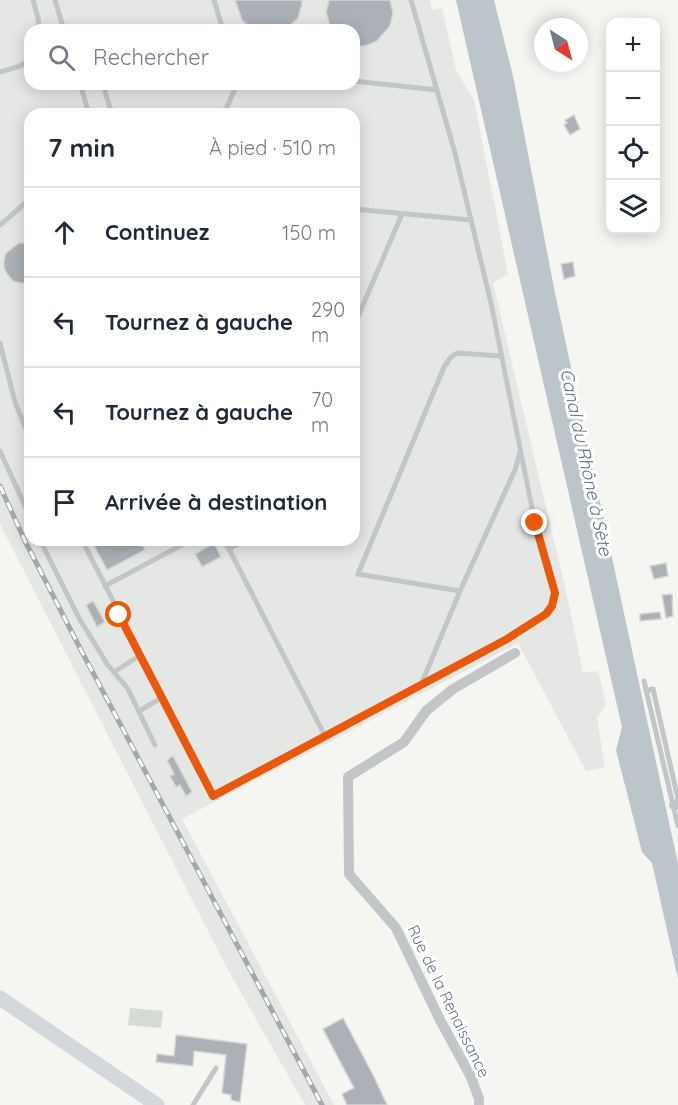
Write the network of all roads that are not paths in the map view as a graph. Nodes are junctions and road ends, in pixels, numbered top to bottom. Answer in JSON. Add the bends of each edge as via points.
{"nodes":[{"id":1,"x":33,"y":0,"type":"edge"},
{"id":2,"x":55,"y":0,"type":"edge"},
{"id":3,"x":214,"y":0,"type":"edge"},
{"id":4,"x":411,"y":0,"type":"edge"},
{"id":5,"x":38,"y":24,"type":"edge"},
{"id":6,"x":62,"y":24,"type":"edge"},
{"id":7,"x":221,"y":24,"type":"edge"},
{"id":8,"x":24,"y":64,"type":"edge"},
{"id":9,"x":0,"y":72,"type":"edge"},
{"id":10,"x":360,"y":82,"type":"edge"},
{"id":11,"x":82,"y":90,"type":"edge"},
{"id":12,"x":105,"y":90,"type":"edge"},
{"id":13,"x":234,"y":90,"type":"edge"},
{"id":14,"x":437,"y":90,"type":"junction"},
{"id":15,"x":86,"y":108,"type":"edge"},
{"id":16,"x":110,"y":108,"type":"edge"},
{"id":17,"x":227,"y":108,"type":"edge"},
{"id":18,"x":24,"y":204,"type":"edge"},
{"id":19,"x":360,"y":210,"type":"edge"},
{"id":20,"x":402,"y":214,"type":"junction"},
{"id":21,"x":471,"y":220,"type":"junction"},
{"id":22,"x":0,"y":225,"type":"edge"},
{"id":23,"x":360,"y":312,"type":"edge"},
{"id":24,"x":0,"y":343,"type":"edge"},
{"id":25,"x":501,"y":356,"type":"junction"},
{"id":26,"x":24,"y":424,"type":"edge"},
{"id":27,"x":520,"y":450,"type":"junction"},
{"id":28,"x":0,"y":451,"type":"edge"},
{"id":29,"x":24,"y":504,"type":"edge"},
{"id":30,"x":43,"y":546,"type":"edge"},
{"id":31,"x":85,"y":546,"type":"edge"},
{"id":32,"x":179,"y":546,"type":"edge"},
{"id":33,"x":227,"y":546,"type":"edge"},
{"id":34,"x":234,"y":546,"type":"edge"},
{"id":35,"x":229,"y":549,"type":"junction"},
{"id":36,"x":105,"y":586,"type":"junction"},
{"id":37,"x":460,"y":591,"type":"junction"},
{"id":38,"x":515,"y":653,"type":"dead end"},
{"id":39,"x":141,"y":655,"type":"junction"},
{"id":40,"x":114,"y":672,"type":"junction"},
{"id":41,"x":644,"y":681,"type":"dead end"},
{"id":42,"x":421,"y":685,"type":"junction"},
{"id":43,"x":163,"y":697,"type":"junction"},
{"id":44,"x":139,"y":711,"type":"junction"},
{"id":45,"x":325,"y":736,"type":"junction"},
{"id":46,"x":155,"y":745,"type":"dead end"},
{"id":47,"x":677,"y":803,"type":"edge"},
{"id":48,"x":678,"y":826,"type":"edge"},
{"id":49,"x":2,"y":998,"type":"edge"},
{"id":50,"x":216,"y":1068,"type":"dead end"},
{"id":51,"x":157,"y":1105,"type":"edge"},
{"id":52,"x":193,"y":1105,"type":"edge"},
{"id":53,"x":479,"y":1105,"type":"edge"}],
"edges":[{"from":1,"to":5,"type":"lane"},
{"from":2,"to":6,"type":"lane"},
{"from":3,"to":7,"type":"lane"},
{"from":4,"to":14,"type":"lane"},
{"from":8,"to":9,"type":"lane"},
{"from":10,"to":14,"type":"lane"},
{"from":11,"to":15,"type":"lane"},
{"from":12,"to":16,"type":"lane"},
{"from":13,"to":17,"type":"lane"},
{"from":14,"to":21,"type":"lane"},
{"from":18,"to":22,"type":"lane"},
{"from":19,"to":20,"type":"lane"},
{"from":20,"to":21,"type":"lane"},
{"from":20,"to":23,"type":"lane"},
{"from":21,"to":25,"type":"lane"},
{"from":24,"to":26,"type":"lane"},
{"from":25,"to":27,"type":"lane"},
{"from":25,"to":37,"type":"lane","via":[[457,352],[444,366],[358,574]]},
{"from":27,"to":37,"type":"lane","via":[[515,470]]},
{"from":27,"to":42,"type":"lane","via":[[555,593],[552,606],[507,639]]},
{"from":28,"to":29,"type":"lane"},
{"from":30,"to":40,"type":"lane","via":[[79,618]]},
{"from":31,"to":36,"type":"lane"},
{"from":32,"to":36,"type":"lane"},
{"from":33,"to":35,"type":"lane"},
{"from":34,"to":35,"type":"lane"},
{"from":35,"to":45,"type":"lane"},
{"from":36,"to":39,"type":"lane"},
{"from":37,"to":42,"type":"lane"},
{"from":38,"to":53,"type":"street","name":"Rue de la Renaissance","via":[[453,689],[426,711],[404,742],[348,777],[349,874],[396,928],[471,1077]]},
{"from":39,"to":40,"type":"lane"},
{"from":39,"to":43,"type":"lane"},
{"from":40,"to":44,"type":"lane"},
{"from":41,"to":47,"type":"lane"},
{"from":42,"to":45,"type":"lane"},
{"from":43,"to":44,"type":"lane"},
{"from":43,"to":45,"type":"lane","via":[[213,796]]},
{"from":44,"to":46,"type":"lane"},
{"from":47,"to":48,"type":"lane"},
{"from":49,"to":51,"type":"main road"},
{"from":50,"to":52,"type":"lane"}]}
